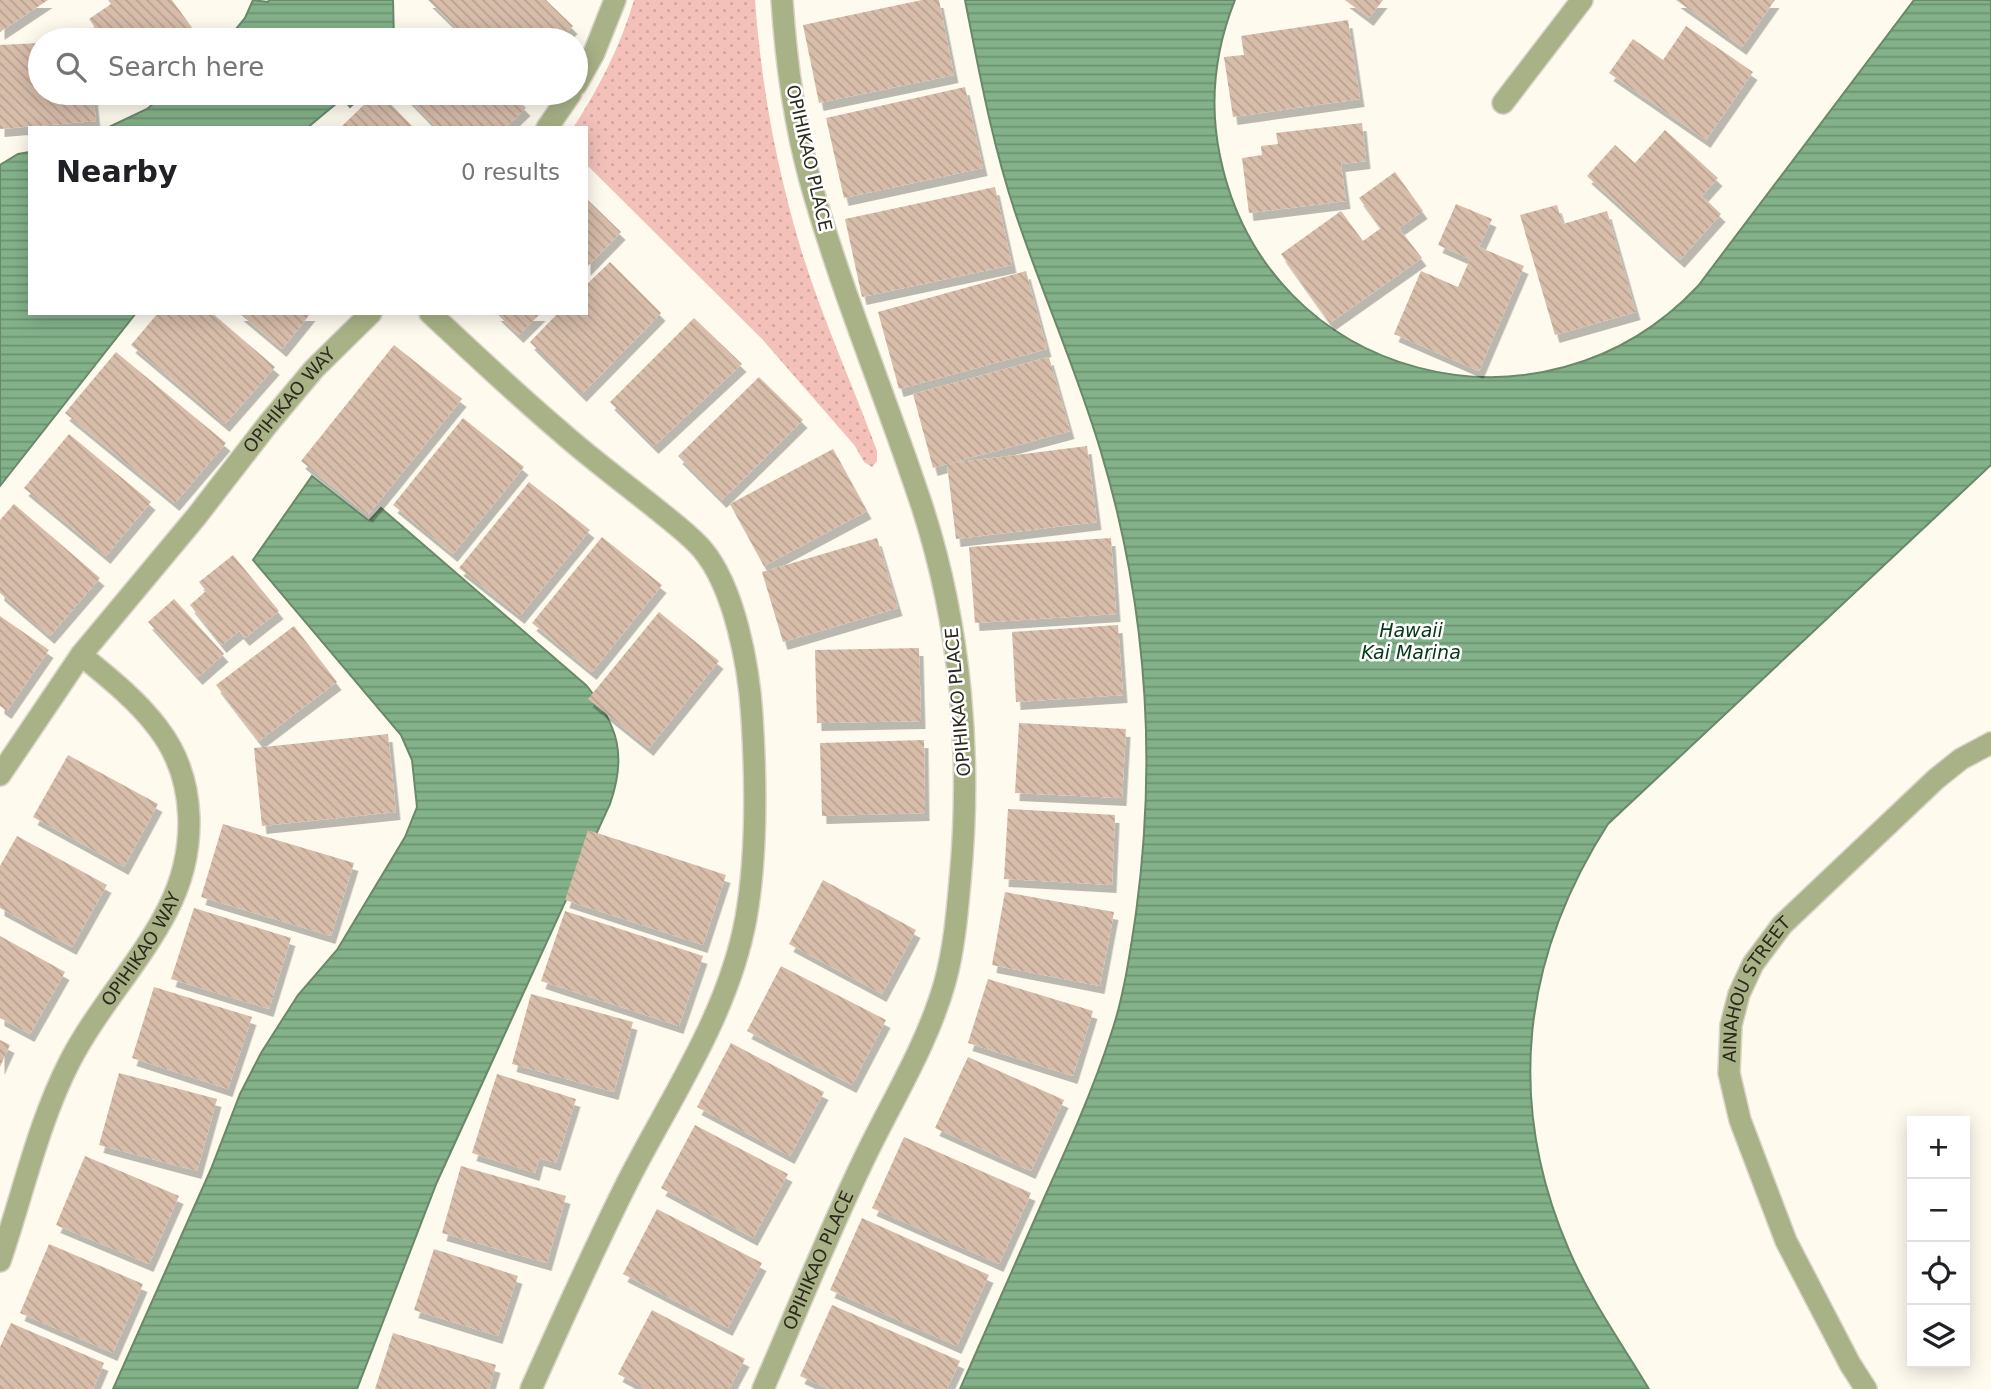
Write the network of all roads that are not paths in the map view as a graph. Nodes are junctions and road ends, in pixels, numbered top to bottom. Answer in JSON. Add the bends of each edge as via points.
{"nodes":[{"id":1,"x":615,"y":0,"type":"edge"},
{"id":2,"x":782,"y":0,"type":"edge"},
{"id":3,"x":1582,"y":0,"type":"edge"},
{"id":4,"x":588,"y":64,"type":"edge"},
{"id":5,"x":1503,"y":103,"type":"dead end"},
{"id":6,"x":563,"y":105,"type":"edge"},
{"id":7,"x":548,"y":126,"type":"edge"},
{"id":8,"x":368,"y":315,"type":"edge"},
{"id":9,"x":432,"y":315,"type":"edge"},
{"id":10,"x":81,"y":656,"type":"junction"},
{"id":11,"x":1991,"y":743,"type":"edge"},
{"id":12,"x":0,"y":775,"type":"edge"},
{"id":13,"x":0,"y":1261,"type":"edge"},
{"id":14,"x":531,"y":1389,"type":"edge"},
{"id":15,"x":763,"y":1389,"type":"edge"},
{"id":16,"x":1866,"y":1389,"type":"edge"}],
"edges":[{"from":1,"to":4,"type":"street"},
{"from":2,"to":15,"type":"street","name":"OPIHIKAO PLACE","via":[[795,115],[810,177],[940,564],[959,679],[965,831],[956,934],[934,1014],[862,1162]]},
{"from":3,"to":5,"type":"street"},
{"from":6,"to":7,"type":"street"},
{"from":8,"to":10,"type":"street","name":"OPIHIKAO WAY","via":[[314,369]]},
{"from":9,"to":14,"type":"street","via":[[561,432],[703,551],[734,614],[751,695],[752,872],[735,963],[701,1045],[629,1180]]},
{"from":10,"to":12,"type":"street","name":"OPIHIKAO WAY"},
{"from":10,"to":13,"type":"street","name":"OPIHIKAO WAY","via":[[127,693],[174,753],[186,788],[188,846],[168,910],[89,1028],[57,1086]]},
{"from":11,"to":16,"type":"street","name":"AINAHOU STREET","via":[[1936,779],[1782,925],[1753,964],[1731,1025],[1729,1073],[1740,1121],[1786,1241]]}]}
